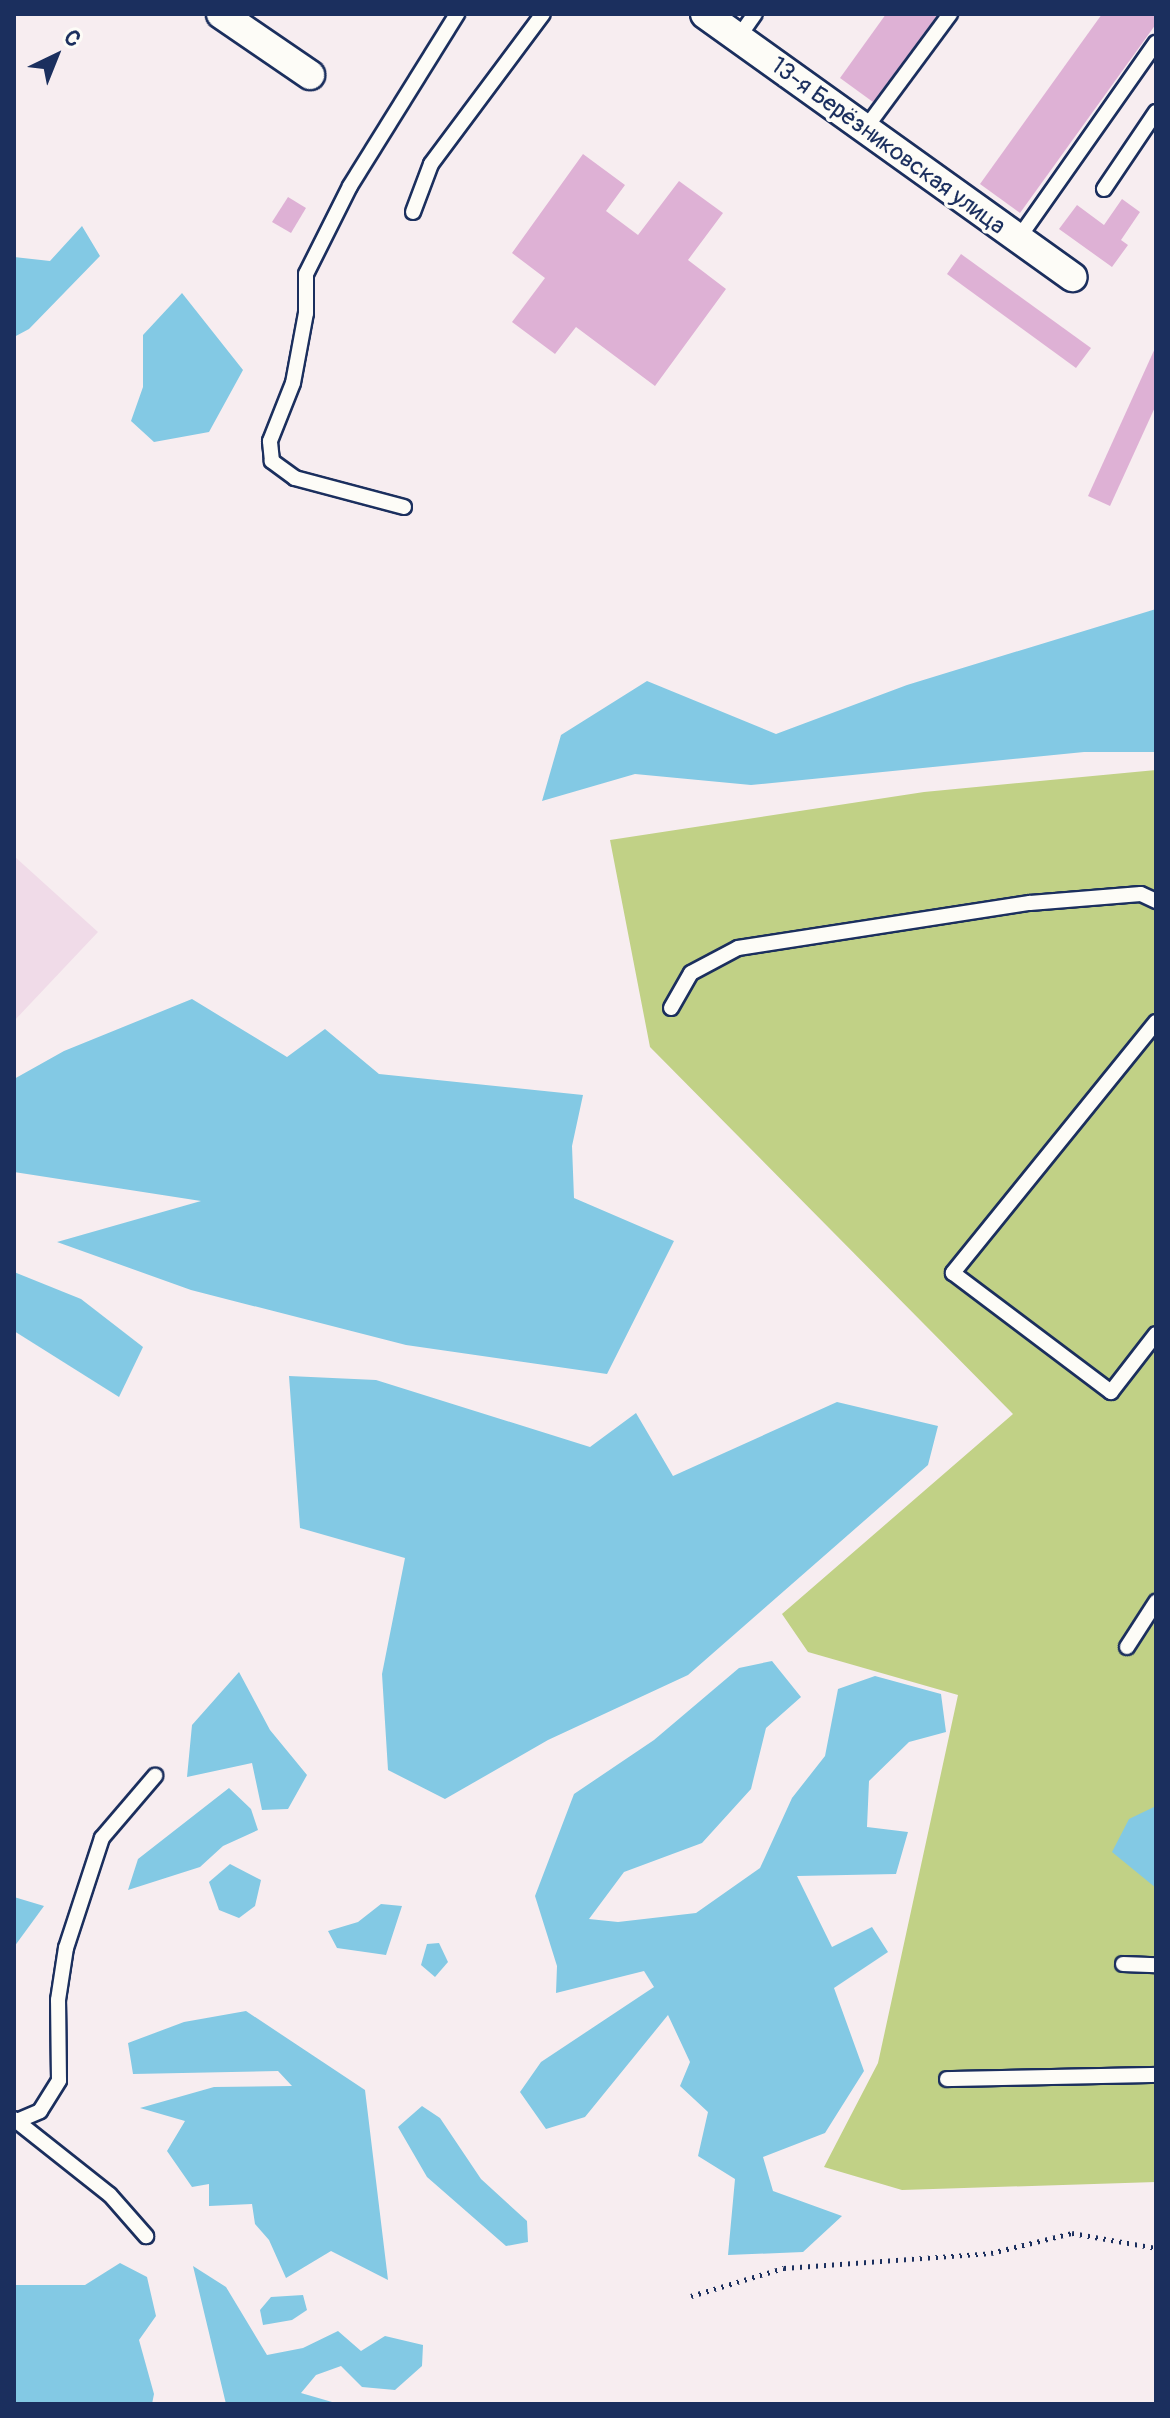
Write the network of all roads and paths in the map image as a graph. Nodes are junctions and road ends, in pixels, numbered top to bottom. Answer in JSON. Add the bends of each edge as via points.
{"nodes":[{"id":1,"x":221,"y":14,"type":"edge"},
{"id":2,"x":457,"y":14,"type":"edge"},
{"id":3,"x":543,"y":14,"type":"edge"},
{"id":4,"x":705,"y":14,"type":"edge"},
{"id":5,"x":755,"y":14,"type":"edge"},
{"id":6,"x":950,"y":14,"type":"edge"},
{"id":7,"x":738,"y":38,"type":"junction"},
{"id":8,"x":1156,"y":43,"type":"edge"},
{"id":9,"x":310,"y":75,"type":"dead end"},
{"id":10,"x":1156,"y":112,"type":"edge"},
{"id":11,"x":865,"y":129,"type":"junction"},
{"id":12,"x":1104,"y":189,"type":"dead end"},
{"id":13,"x":413,"y":212,"type":"dead end"},
{"id":14,"x":1018,"y":239,"type":"junction"},
{"id":15,"x":1072,"y":277,"type":"dead end"},
{"id":16,"x":404,"y":507,"type":"dead end"},
{"id":17,"x":1156,"y":901,"type":"edge"},
{"id":18,"x":671,"y":1008,"type":"dead end"},
{"id":19,"x":1156,"y":1022,"type":"edge"},
{"id":20,"x":1156,"y":1334,"type":"edge"},
{"id":21,"x":1156,"y":1602,"type":"edge"},
{"id":22,"x":1127,"y":1647,"type":"dead end"},
{"id":23,"x":155,"y":1776,"type":"dead end"},
{"id":24,"x":1123,"y":1964,"type":"dead end"},
{"id":25,"x":1156,"y":1965,"type":"edge"},
{"id":26,"x":1156,"y":2075,"type":"edge"},
{"id":27,"x":947,"y":2079,"type":"dead end"},
{"id":28,"x":16,"y":2120,"type":"edge"},
{"id":29,"x":146,"y":2236,"type":"dead end"},
{"id":30,"x":1156,"y":2248,"type":"edge"},
{"id":31,"x":691,"y":2296,"type":"dead end"}],
"edges":[{"from":1,"to":9,"type":"street"},
{"from":2,"to":16,"type":"lane","via":[[357,173],[306,274],[306,313],[293,383],[270,441],[272,461],[295,478]]},
{"from":3,"to":13,"type":"lane","via":[[431,164]]},
{"from":4,"to":7,"type":"street","name":"13-я Берёзниковская улица"},
{"from":5,"to":7,"type":"lane"},
{"from":6,"to":11,"type":"lane"},
{"from":7,"to":11,"type":"street","name":"13-я Берёзниковская улица"},
{"from":8,"to":14,"type":"lane"},
{"from":10,"to":12,"type":"lane"},
{"from":11,"to":14,"type":"street","name":"13-я Берёзниковская улица"},
{"from":14,"to":15,"type":"street","name":"13-я Берёзниковская улица"},
{"from":17,"to":18,"type":"lane","via":[[1141,894],[1030,903],[738,948],[691,973]]},
{"from":19,"to":20,"type":"lane","via":[[953,1273],[1111,1392]]},
{"from":21,"to":22,"type":"lane"},
{"from":23,"to":28,"type":"lane","via":[[102,1838],[66,1948],[58,2000],[59,2080],[40,2111]]},
{"from":24,"to":25,"type":"lane"},
{"from":26,"to":27,"type":"lane"},
{"from":28,"to":29,"type":"lane","via":[[110,2195]]},
{"from":30,"to":31,"type":"path","via":[[1072,2233],[991,2253],[784,2268]]}]}
